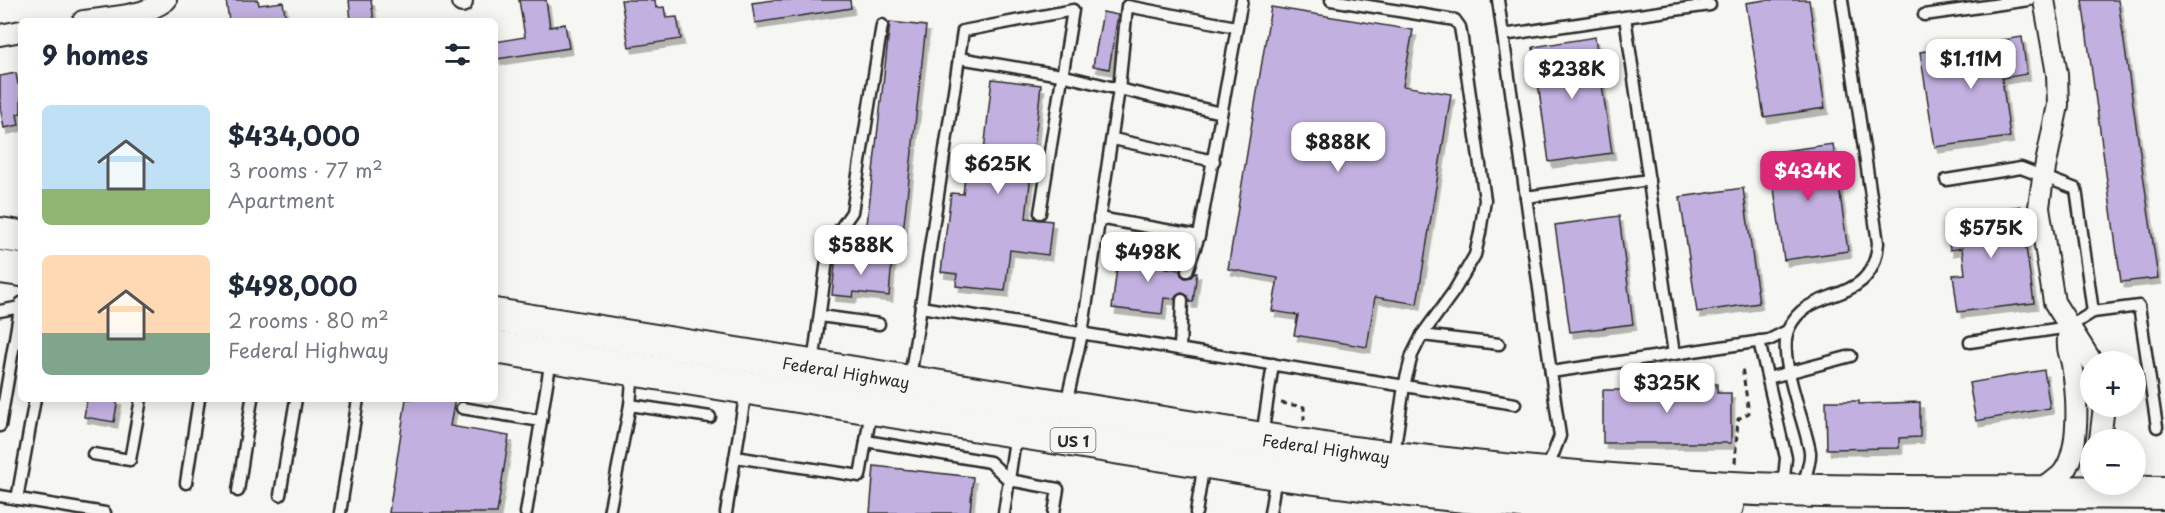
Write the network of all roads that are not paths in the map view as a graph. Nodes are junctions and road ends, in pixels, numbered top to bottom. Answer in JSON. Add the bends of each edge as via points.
{"nodes":[{"id":1,"x":166,"y":0,"type":"edge"},
{"id":2,"x":1242,"y":0,"type":"edge"},
{"id":3,"x":1330,"y":0,"type":"edge"},
{"id":4,"x":1498,"y":0,"type":"edge"},
{"id":5,"x":1842,"y":0,"type":"edge"},
{"id":6,"x":2029,"y":0,"type":"edge"},
{"id":7,"x":2044,"y":0,"type":"edge"},
{"id":8,"x":1710,"y":5,"type":"dead end"},
{"id":9,"x":1924,"y":15,"type":"dead end"},
{"id":10,"x":1625,"y":17,"type":"junction"},
{"id":11,"x":102,"y":18,"type":"edge"},
{"id":12,"x":882,"y":25,"type":"dead end"},
{"id":13,"x":1236,"y":27,"type":"junction"},
{"id":14,"x":18,"y":32,"type":"edge"},
{"id":15,"x":1503,"y":34,"type":"junction"},
{"id":16,"x":0,"y":35,"type":"edge"},
{"id":17,"x":959,"y":58,"type":"junction"},
{"id":18,"x":1061,"y":75,"type":"junction"},
{"id":19,"x":1119,"y":89,"type":"junction"},
{"id":20,"x":1221,"y":113,"type":"junction"},
{"id":21,"x":1113,"y":139,"type":"junction"},
{"id":22,"x":1214,"y":161,"type":"junction"},
{"id":23,"x":2043,"y":178,"type":"junction"},
{"id":24,"x":1649,"y":180,"type":"junction"},
{"id":25,"x":1946,"y":180,"type":"dead end"},
{"id":26,"x":1526,"y":197,"type":"junction"},
{"id":27,"x":1040,"y":213,"type":"dead end"},
{"id":28,"x":1099,"y":218,"type":"junction"},
{"id":29,"x":0,"y":234,"type":"edge"},
{"id":30,"x":1199,"y":236,"type":"junction"},
{"id":31,"x":18,"y":237,"type":"edge"},
{"id":32,"x":829,"y":245,"type":"junction"},
{"id":33,"x":889,"y":253,"type":"dead end"},
{"id":34,"x":0,"y":267,"type":"edge"},
{"id":35,"x":18,"y":270,"type":"edge"},
{"id":36,"x":1187,"y":271,"type":"dead end"},
{"id":37,"x":1182,"y":300,"type":"dead end"},
{"id":38,"x":18,"y":306,"type":"edge"},
{"id":39,"x":921,"y":307,"type":"junction"},
{"id":40,"x":0,"y":311,"type":"edge"},
{"id":41,"x":2093,"y":312,"type":"junction"},
{"id":42,"x":498,"y":315,"type":"edge"},
{"id":43,"x":819,"y":316,"type":"junction"},
{"id":44,"x":18,"y":322,"type":"edge"},
{"id":45,"x":879,"y":324,"type":"dead end"},
{"id":46,"x":2069,"y":327,"type":"junction"},
{"id":47,"x":1787,"y":331,"type":"junction"},
{"id":48,"x":1082,"y":334,"type":"junction"},
{"id":49,"x":1422,"y":335,"type":"junction"},
{"id":50,"x":1759,"y":341,"type":"junction"},
{"id":51,"x":1970,"y":342,"type":"dead end"},
{"id":52,"x":1499,"y":344,"type":"dead end"},
{"id":53,"x":498,"y":347,"type":"edge"},
{"id":54,"x":1180,"y":348,"type":"junction"},
{"id":55,"x":2085,"y":351,"type":"edge"},
{"id":56,"x":1674,"y":354,"type":"junction"},
{"id":57,"x":552,"y":356,"type":"junction"},
{"id":58,"x":1851,"y":356,"type":"dead end"},
{"id":59,"x":1274,"y":364,"type":"junction"},
{"id":60,"x":813,"y":367,"type":"junction"},
{"id":61,"x":633,"y":370,"type":"junction"},
{"id":62,"x":1551,"y":372,"type":"junction"},
{"id":63,"x":1790,"y":372,"type":"junction"},
{"id":64,"x":1768,"y":378,"type":"junction"},
{"id":65,"x":909,"y":382,"type":"junction"},
{"id":66,"x":1404,"y":386,"type":"junction"},
{"id":67,"x":2080,"y":386,"type":"edge"},
{"id":68,"x":746,"y":387,"type":"junction"},
{"id":69,"x":33,"y":402,"type":"edge"},
{"id":70,"x":140,"y":402,"type":"edge"},
{"id":71,"x":199,"y":402,"type":"edge"},
{"id":72,"x":252,"y":402,"type":"edge"},
{"id":73,"x":296,"y":402,"type":"edge"},
{"id":74,"x":358,"y":402,"type":"edge"},
{"id":75,"x":1515,"y":404,"type":"dead end"},
{"id":76,"x":630,"y":405,"type":"junction"},
{"id":77,"x":2080,"y":407,"type":"edge"},
{"id":78,"x":462,"y":408,"type":"dead end"},
{"id":79,"x":871,"y":408,"type":"junction"},
{"id":80,"x":1065,"y":408,"type":"junction"},
{"id":81,"x":710,"y":417,"type":"dead end"},
{"id":82,"x":541,"y":421,"type":"junction"},
{"id":83,"x":0,"y":426,"type":"edge"},
{"id":84,"x":2157,"y":427,"type":"dead end"},
{"id":85,"x":1017,"y":431,"type":"junction"},
{"id":86,"x":1261,"y":439,"type":"junction"},
{"id":87,"x":866,"y":441,"type":"junction"},
{"id":88,"x":1135,"y":450,"type":"junction"},
{"id":89,"x":1330,"y":450,"type":"junction"},
{"id":90,"x":93,"y":454,"type":"dead end"},
{"id":91,"x":735,"y":457,"type":"junction"},
{"id":92,"x":1393,"y":458,"type":"junction"},
{"id":93,"x":1205,"y":461,"type":"junction"},
{"id":94,"x":1276,"y":473,"type":"junction"},
{"id":95,"x":1541,"y":474,"type":"junction"},
{"id":96,"x":1009,"y":480,"type":"junction"},
{"id":97,"x":186,"y":483,"type":"dead end"},
{"id":98,"x":2080,"y":490,"type":"edge"},
{"id":99,"x":238,"y":491,"type":"dead end"},
{"id":100,"x":2146,"y":491,"type":"edge"},
{"id":101,"x":2038,"y":492,"type":"junction"},
{"id":102,"x":2165,"y":493,"type":"edge"},
{"id":103,"x":280,"y":495,"type":"dead end"},
{"id":104,"x":0,"y":496,"type":"edge"},
{"id":105,"x":1799,"y":498,"type":"edge"},
{"id":106,"x":17,"y":499,"type":"junction"},
{"id":107,"x":1550,"y":509,"type":"edge"},
{"id":108,"x":105,"y":513,"type":"edge"},
{"id":109,"x":340,"y":513,"type":"edge"},
{"id":110,"x":526,"y":513,"type":"edge"},
{"id":111,"x":609,"y":513,"type":"edge"},
{"id":112,"x":726,"y":513,"type":"edge"},
{"id":113,"x":1004,"y":513,"type":"edge"},
{"id":114,"x":1054,"y":513,"type":"edge"},
{"id":115,"x":1196,"y":513,"type":"edge"},
{"id":116,"x":1269,"y":513,"type":"edge"},
{"id":117,"x":1654,"y":513,"type":"edge"},
{"id":118,"x":1667,"y":513,"type":"edge"}],
"edges":[{"from":1,"to":11,"type":"street","via":[[145,11]]},
{"from":2,"to":13,"type":"lane"},
{"from":3,"to":49,"type":"lane","via":[[1455,20],[1460,27],[1485,200],[1475,255]]},
{"from":4,"to":15,"type":"lane"},
{"from":5,"to":47,"type":"lane","via":[[1878,243],[1877,258],[1861,283],[1794,316]]},
{"from":6,"to":9,"type":"lane"},
{"from":7,"to":23,"type":"street","via":[[2057,74],[2058,105]]},
{"from":8,"to":10,"type":"lane"},
{"from":10,"to":15,"type":"lane"},
{"from":10,"to":24,"type":"lane"},
{"from":12,"to":32,"type":"lane","via":[[852,212]]},
{"from":13,"to":19,"type":"lane","via":[[1127,6]]},
{"from":13,"to":20,"type":"lane"},
{"from":14,"to":16,"type":"street"},
{"from":15,"to":26,"type":"lane"},
{"from":17,"to":18,"type":"lane"},
{"from":17,"to":18,"type":"lane","via":[[963,31],[1073,10]]},
{"from":17,"to":39,"type":"lane"},
{"from":18,"to":19,"type":"lane"},
{"from":18,"to":27,"type":"lane"},
{"from":19,"to":20,"type":"lane"},
{"from":19,"to":21,"type":"lane"},
{"from":20,"to":22,"type":"lane"},
{"from":21,"to":22,"type":"lane"},
{"from":21,"to":28,"type":"lane"},
{"from":22,"to":30,"type":"lane"},
{"from":23,"to":25,"type":"lane","via":[[2021,168]]},
{"from":23,"to":41,"type":"lane","via":[[2076,189]]},
{"from":23,"to":46,"type":"street","via":[[2039,207],[2054,302]]},
{"from":24,"to":26,"type":"lane"},
{"from":24,"to":56,"type":"lane"},
{"from":26,"to":62,"type":"lane"},
{"from":28,"to":30,"type":"lane"},
{"from":28,"to":48,"type":"lane"},
{"from":29,"to":31,"type":"main road"},
{"from":30,"to":36,"type":"lane"},
{"from":32,"to":33,"type":"lane"},
{"from":32,"to":43,"type":"lane"},
{"from":34,"to":35,"type":"main road"},
{"from":37,"to":54,"type":"lane"},
{"from":38,"to":40,"type":"lane"},
{"from":39,"to":48,"type":"lane"},
{"from":39,"to":65,"type":"lane"},
{"from":41,"to":46,"type":"lane"},
{"from":41,"to":84,"type":"lane","via":[[2139,306]]},
{"from":42,"to":60,"type":"main road","name":"Federal Highway","number":"US 1"},
{"from":43,"to":45,"type":"lane"},
{"from":43,"to":60,"type":"lane"},
{"from":44,"to":83,"type":"lane"},
{"from":46,"to":51,"type":"lane"},
{"from":46,"to":55,"type":"street"},
{"from":46,"to":67,"type":"street","via":[[2068,346]]},
{"from":47,"to":50,"type":"lane"},
{"from":47,"to":63,"type":"lane","via":[[1785,350]]},
{"from":48,"to":54,"type":"lane"},
{"from":48,"to":80,"type":"lane"},
{"from":49,"to":52,"type":"lane"},
{"from":49,"to":66,"type":"lane"},
{"from":50,"to":56,"type":"lane"},
{"from":50,"to":64,"type":"lane"},
{"from":53,"to":57,"type":"main road","name":"Federal Highway","number":"US 1"},
{"from":54,"to":59,"type":"lane"},
{"from":56,"to":62,"type":"lane"},
{"from":57,"to":61,"type":"main road","name":"Federal Highway","number":"US 1"},
{"from":57,"to":82,"type":"lane"},
{"from":58,"to":63,"type":"lane"},
{"from":59,"to":66,"type":"lane"},
{"from":59,"to":86,"type":"lane"},
{"from":60,"to":65,"type":"main road","name":"Federal Highway","number":"US 1"},
{"from":61,"to":68,"type":"main road","name":"Federal Highway","number":"US 1"},
{"from":61,"to":76,"type":"lane"},
{"from":62,"to":95,"type":"lane","via":[[1560,436]]},
{"from":63,"to":64,"type":"lane"},
{"from":63,"to":105,"type":"lane","via":[[1810,455]]},
{"from":64,"to":105,"type":"lane"},
{"from":65,"to":80,"type":"main road","name":"Federal Highway","number":"US 1"},
{"from":66,"to":75,"type":"lane"},
{"from":66,"to":92,"type":"lane"},
{"from":68,"to":79,"type":"main road","name":"Federal Highway","number":"US 1"},
{"from":68,"to":91,"type":"lane"},
{"from":69,"to":106,"type":"lane"},
{"from":70,"to":90,"type":"lane","via":[[130,460]]},
{"from":71,"to":97,"type":"lane"},
{"from":72,"to":99,"type":"lane"},
{"from":73,"to":103,"type":"lane"},
{"from":74,"to":109,"type":"lane"},
{"from":76,"to":81,"type":"lane"},
{"from":76,"to":111,"type":"lane"},
{"from":77,"to":101,"type":"street","via":[[2067,465]]},
{"from":78,"to":82,"type":"lane"},
{"from":79,"to":85,"type":"main road","name":"Federal Highway","number":"US 1"},
{"from":79,"to":87,"type":"lane"},
{"from":80,"to":86,"type":"main road","name":"Federal Highway","number":"US 1"},
{"from":82,"to":110,"type":"lane"},
{"from":85,"to":88,"type":"main road","name":"Federal Highway","number":"US 1"},
{"from":85,"to":96,"type":"lane"},
{"from":86,"to":88,"type":"main road","via":[[1252,448],[1235,453],[1164,444]]},
{"from":86,"to":89,"type":"main road","name":"Federal Highway","number":"US 1"},
{"from":87,"to":91,"type":"lane","via":[[860,476]]},
{"from":87,"to":96,"type":"lane","via":[[990,462]]},
{"from":88,"to":93,"type":"main road","name":"Federal Highway","number":"US 1"},
{"from":89,"to":92,"type":"main road","name":"Federal Highway","number":"US 1"},
{"from":89,"to":94,"type":"main road","via":[[1295,460]]},
{"from":91,"to":112,"type":"lane"},
{"from":92,"to":95,"type":"main road","name":"Federal Highway","number":"US 1"},
{"from":93,"to":94,"type":"main road","name":"Federal Highway","number":"US 1"},
{"from":93,"to":115,"type":"lane"},
{"from":94,"to":107,"type":"main road","name":"Federal Highway","number":"US 1"},
{"from":94,"to":116,"type":"lane"},
{"from":95,"to":105,"type":"main road","name":"Federal Highway","number":"US 1"},
{"from":96,"to":113,"type":"lane"},
{"from":96,"to":114,"type":"lane","via":[[1058,489]]},
{"from":98,"to":101,"type":"main road","name":"Federal Highway","number":"US 1"},
{"from":100,"to":102,"type":"main road","name":"Federal Highway","number":"US 1"},
{"from":101,"to":105,"type":"main road","name":"Federal Highway","number":"US 1"},
{"from":104,"to":106,"type":"lane"},
{"from":105,"to":118,"type":"main road","via":[[1769,507],[1693,504]]},
{"from":106,"to":108,"type":"lane"},
{"from":107,"to":117,"type":"main road","name":"Federal Highway","number":"US 1"}]}
